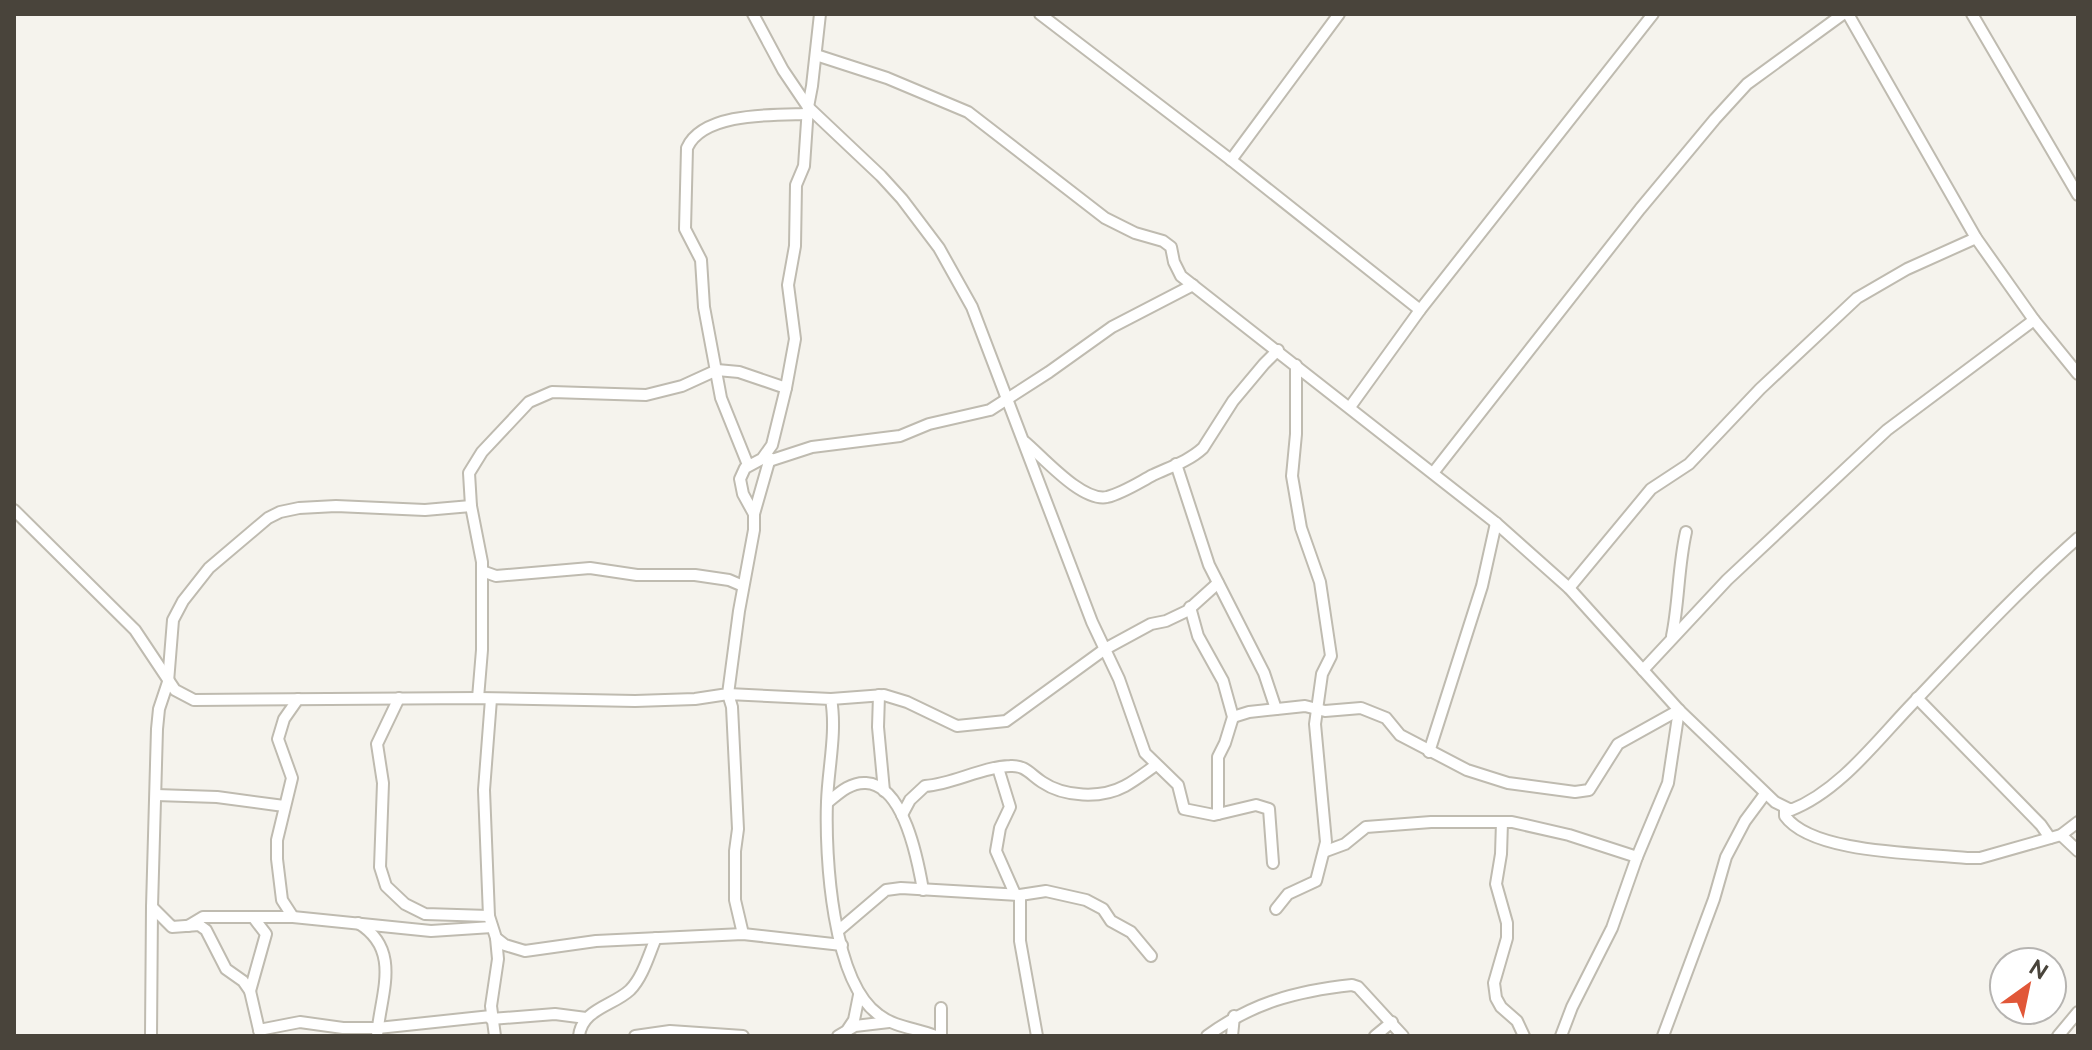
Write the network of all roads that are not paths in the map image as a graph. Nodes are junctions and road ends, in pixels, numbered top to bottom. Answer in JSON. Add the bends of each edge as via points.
{"nodes":[{"id":1,"x":753,"y":14,"type":"edge"},
{"id":2,"x":820,"y":14,"type":"edge"},
{"id":3,"x":1040,"y":14,"type":"edge"},
{"id":4,"x":1339,"y":14,"type":"edge"},
{"id":5,"x":1653,"y":14,"type":"edge"},
{"id":6,"x":1845,"y":14,"type":"edge"},
{"id":7,"x":1972,"y":14,"type":"edge"},
{"id":8,"x":816,"y":55,"type":"junction"},
{"id":9,"x":808,"y":110,"type":"junction"},
{"id":10,"x":1231,"y":160,"type":"junction"},
{"id":11,"x":2078,"y":195,"type":"edge"},
{"id":12,"x":1976,"y":238,"type":"junction"},
{"id":13,"x":1193,"y":285,"type":"junction"},
{"id":14,"x":1420,"y":310,"type":"junction"},
{"id":15,"x":2034,"y":320,"type":"junction"},
{"id":16,"x":1278,"y":350,"type":"junction"},
{"id":17,"x":1296,"y":365,"type":"junction"},
{"id":18,"x":715,"y":371,"type":"junction"},
{"id":19,"x":2078,"y":374,"type":"edge"},
{"id":20,"x":786,"y":388,"type":"junction"},
{"id":21,"x":1006,"y":400,"type":"junction"},
{"id":22,"x":1350,"y":407,"type":"junction"},
{"id":23,"x":1021,"y":439,"type":"junction"},
{"id":24,"x":772,"y":445,"type":"junction"},
{"id":25,"x":769,"y":461,"type":"junction"},
{"id":26,"x":1176,"y":464,"type":"junction"},
{"id":27,"x":748,"y":465,"type":"junction"},
{"id":28,"x":1433,"y":473,"type":"junction"},
{"id":29,"x":471,"y":506,"type":"junction"},
{"id":30,"x":14,"y":510,"type":"edge"},
{"id":31,"x":754,"y":514,"type":"junction"},
{"id":32,"x":1496,"y":523,"type":"junction"},
{"id":33,"x":1686,"y":532,"type":"dead end"},
{"id":34,"x":2078,"y":538,"type":"edge"},
{"id":35,"x":482,"y":571,"type":"junction"},
{"id":36,"x":1218,"y":583,"type":"junction"},
{"id":37,"x":743,"y":586,"type":"junction"},
{"id":38,"x":1569,"y":588,"type":"junction"},
{"id":39,"x":1190,"y":607,"type":"junction"},
{"id":40,"x":1672,"y":638,"type":"junction"},
{"id":41,"x":1105,"y":649,"type":"junction"},
{"id":42,"x":1643,"y":670,"type":"junction"},
{"id":43,"x":168,"y":682,"type":"junction"},
{"id":44,"x":728,"y":694,"type":"junction"},
{"id":45,"x":879,"y":695,"type":"junction"},
{"id":46,"x":399,"y":698,"type":"junction"},
{"id":47,"x":478,"y":698,"type":"junction"},
{"id":48,"x":1917,"y":698,"type":"junction"},
{"id":49,"x":298,"y":699,"type":"junction"},
{"id":50,"x":491,"y":699,"type":"junction"},
{"id":51,"x":831,"y":699,"type":"junction"},
{"id":52,"x":1276,"y":709,"type":"junction"},
{"id":53,"x":1317,"y":709,"type":"junction"},
{"id":54,"x":1679,"y":710,"type":"junction"},
{"id":55,"x":1233,"y":717,"type":"junction"},
{"id":56,"x":1429,"y":752,"type":"junction"},
{"id":57,"x":1156,"y":765,"type":"junction"},
{"id":58,"x":998,"y":768,"type":"junction"},
{"id":59,"x":884,"y":791,"type":"junction"},
{"id":60,"x":1765,"y":794,"type":"junction"},
{"id":61,"x":156,"y":795,"type":"junction"},
{"id":62,"x":910,"y":800,"type":"junction"},
{"id":63,"x":893,"y":801,"type":"junction"},
{"id":64,"x":827,"y":803,"type":"junction"},
{"id":65,"x":284,"y":806,"type":"junction"},
{"id":66,"x":1785,"y":808,"type":"junction"},
{"id":67,"x":1218,"y":814,"type":"junction"},
{"id":68,"x":902,"y":815,"type":"junction"},
{"id":69,"x":1502,"y":822,"type":"junction"},
{"id":70,"x":2078,"y":822,"type":"edge"},
{"id":71,"x":2055,"y":837,"type":"junction"},
{"id":72,"x":1326,"y":851,"type":"junction"},
{"id":73,"x":2078,"y":851,"type":"edge"},
{"id":74,"x":1637,"y":857,"type":"junction"},
{"id":75,"x":1273,"y":863,"type":"dead end"},
{"id":76,"x":923,"y":890,"type":"junction"},
{"id":77,"x":1018,"y":894,"type":"junction"},
{"id":78,"x":152,"y":907,"type":"junction"},
{"id":79,"x":1276,"y":909,"type":"dead end"},
{"id":80,"x":253,"y":917,"type":"junction"},
{"id":81,"x":293,"y":917,"type":"junction"},
{"id":82,"x":356,"y":922,"type":"junction"},
{"id":83,"x":188,"y":926,"type":"junction"},
{"id":84,"x":492,"y":927,"type":"junction"},
{"id":85,"x":839,"y":930,"type":"junction"},
{"id":86,"x":743,"y":934,"type":"junction"},
{"id":87,"x":656,"y":938,"type":"junction"},
{"id":88,"x":842,"y":945,"type":"junction"},
{"id":89,"x":1151,"y":956,"type":"dead end"},
{"id":90,"x":250,"y":991,"type":"junction"},
{"id":91,"x":859,"y":995,"type":"junction"},
{"id":92,"x":941,"y":1008,"type":"dead end"},
{"id":93,"x":2078,"y":1012,"type":"edge"},
{"id":94,"x":1234,"y":1016,"type":"junction"},
{"id":95,"x":491,"y":1018,"type":"junction"},
{"id":96,"x":586,"y":1018,"type":"junction"},
{"id":97,"x":890,"y":1022,"type":"junction"},
{"id":98,"x":1392,"y":1022,"type":"junction"},
{"id":99,"x":377,"y":1032,"type":"edge"},
{"id":100,"x":260,"y":1033,"type":"edge"},
{"id":101,"x":709,"y":1034,"type":"edge"},
{"id":102,"x":842,"y":1034,"type":"edge"},
{"id":103,"x":151,"y":1036,"type":"edge"},
{"id":104,"x":495,"y":1036,"type":"edge"},
{"id":105,"x":579,"y":1036,"type":"edge"},
{"id":106,"x":635,"y":1036,"type":"edge"},
{"id":107,"x":743,"y":1036,"type":"edge"},
{"id":108,"x":938,"y":1036,"type":"edge"},
{"id":109,"x":1037,"y":1036,"type":"edge"},
{"id":110,"x":1207,"y":1036,"type":"edge"},
{"id":111,"x":1232,"y":1036,"type":"edge"},
{"id":112,"x":1375,"y":1036,"type":"edge"},
{"id":113,"x":1403,"y":1036,"type":"edge"},
{"id":114,"x":1524,"y":1036,"type":"edge"},
{"id":115,"x":1561,"y":1036,"type":"edge"},
{"id":116,"x":1663,"y":1036,"type":"edge"},
{"id":117,"x":2058,"y":1036,"type":"edge"}],
"edges":[{"from":1,"to":9,"type":"street"},
{"from":2,"to":8,"type":"street"},
{"from":3,"to":10,"type":"street"},
{"from":4,"to":10,"type":"street"},
{"from":5,"to":14,"type":"street"},
{"from":6,"to":12,"type":"street"},
{"from":6,"to":28,"type":"street","via":[[1747,84],[1715,119]]},
{"from":7,"to":11,"type":"street"},
{"from":8,"to":9,"type":"street"},
{"from":8,"to":13,"type":"street","via":[[968,112],[1105,218],[1171,247],[1177,270]]},
{"from":9,"to":18,"type":"street","via":[[716,124],[687,148],[685,229],[701,260]]},
{"from":9,"to":20,"type":"street","via":[[788,285],[795,339]]},
{"from":9,"to":21,"type":"street","via":[[881,176],[939,248],[972,307]]},
{"from":10,"to":14,"type":"street"},
{"from":12,"to":15,"type":"street"},
{"from":12,"to":38,"type":"street","via":[[1857,298],[1760,389],[1710,445],[1651,489]]},
{"from":13,"to":16,"type":"street"},
{"from":13,"to":21,"type":"street","via":[[1112,327]]},
{"from":14,"to":22,"type":"street"},
{"from":15,"to":19,"type":"street"},
{"from":15,"to":40,"type":"street","via":[[1887,430]]},
{"from":16,"to":17,"type":"street"},
{"from":16,"to":26,"type":"street","via":[[1242,390],[1203,448]]},
{"from":17,"to":22,"type":"street"},
{"from":17,"to":53,"type":"street","via":[[1292,476],[1301,528],[1320,582],[1331,656],[1322,674]]},
{"from":18,"to":20,"type":"street","via":[[739,372]]},
{"from":18,"to":27,"type":"street"},
{"from":18,"to":29,"type":"street","via":[[646,395],[552,392],[529,402],[469,473]]},
{"from":20,"to":24,"type":"street"},
{"from":21,"to":23,"type":"street"},
{"from":21,"to":25,"type":"street","via":[[990,410],[900,436],[812,447]]},
{"from":22,"to":28,"type":"street"},
{"from":23,"to":26,"type":"street","via":[[1090,496],[1104,498]]},
{"from":23,"to":41,"type":"street"},
{"from":24,"to":25,"type":"street"},
{"from":24,"to":27,"type":"street","via":[[762,459]]},
{"from":25,"to":31,"type":"street"},
{"from":26,"to":36,"type":"street"},
{"from":27,"to":31,"type":"street","via":[[740,479]]},
{"from":28,"to":32,"type":"street"},
{"from":29,"to":35,"type":"street"},
{"from":29,"to":43,"type":"street","via":[[299,508],[268,518],[209,568],[183,601],[173,620]]},
{"from":30,"to":43,"type":"street","via":[[135,630]]},
{"from":31,"to":37,"type":"street"},
{"from":32,"to":38,"type":"street"},
{"from":32,"to":56,"type":"street","via":[[1482,586]]},
{"from":33,"to":40,"type":"street"},
{"from":34,"to":48,"type":"street"},
{"from":35,"to":37,"type":"street","via":[[496,576],[590,568],[695,575]]},
{"from":35,"to":47,"type":"street"},
{"from":36,"to":39,"type":"street"},
{"from":36,"to":52,"type":"street","via":[[1264,673]]},
{"from":37,"to":44,"type":"street"},
{"from":38,"to":42,"type":"street"},
{"from":39,"to":41,"type":"street"},
{"from":39,"to":55,"type":"street"},
{"from":40,"to":42,"type":"street"},
{"from":41,"to":45,"type":"street","via":[[1006,721],[957,726]]},
{"from":41,"to":57,"type":"street","via":[[1145,753]]},
{"from":42,"to":54,"type":"street"},
{"from":43,"to":49,"type":"street","via":[[185,697],[205,702]]},
{"from":43,"to":61,"type":"street","via":[[158,716]]},
{"from":44,"to":50,"type":"street","via":[[635,701]]},
{"from":44,"to":51,"type":"street"},
{"from":44,"to":86,"type":"street","via":[[737,789],[735,900]]},
{"from":45,"to":51,"type":"street"},
{"from":45,"to":59,"type":"street"},
{"from":46,"to":47,"type":"street"},
{"from":46,"to":49,"type":"street"},
{"from":46,"to":84,"type":"street","via":[[377,744],[383,783],[380,867],[386,886],[425,914]]},
{"from":47,"to":50,"type":"street"},
{"from":48,"to":66,"type":"street","via":[[1829,786],[1805,804]]},
{"from":48,"to":71,"type":"street"},
{"from":49,"to":65,"type":"street","via":[[278,739],[292,773]]},
{"from":50,"to":84,"type":"street","via":[[484,790]]},
{"from":51,"to":64,"type":"street"},
{"from":52,"to":53,"type":"street"},
{"from":52,"to":55,"type":"street"},
{"from":53,"to":56,"type":"street","via":[[1354,707],[1378,713],[1400,735]]},
{"from":53,"to":72,"type":"street"},
{"from":54,"to":56,"type":"street","via":[[1618,744],[1584,791],[1508,783]]},
{"from":54,"to":60,"type":"street"},
{"from":54,"to":74,"type":"street","via":[[1668,783]]},
{"from":55,"to":67,"type":"street","via":[[1218,757]]},
{"from":57,"to":58,"type":"street","via":[[1125,786],[1092,794],[1052,788],[1025,768]]},
{"from":57,"to":67,"type":"street","via":[[1178,785],[1184,809]]},
{"from":58,"to":62,"type":"street","via":[[925,786]]},
{"from":58,"to":77,"type":"street","via":[[1010,807],[996,851]]},
{"from":59,"to":63,"type":"street"},
{"from":59,"to":64,"type":"street","via":[[866,783],[854,785]]},
{"from":60,"to":66,"type":"street"},
{"from":60,"to":116,"type":"street","via":[[1726,857]]},
{"from":61,"to":65,"type":"street"},
{"from":61,"to":78,"type":"street"},
{"from":62,"to":63,"type":"street"},
{"from":62,"to":68,"type":"street"},
{"from":63,"to":68,"type":"street"},
{"from":64,"to":85,"type":"street","via":[[827,857]]},
{"from":65,"to":81,"type":"street","via":[[276,850],[282,900]]},
{"from":66,"to":71,"type":"street","via":[[1797,829],[1881,851],[1980,858]]},
{"from":67,"to":75,"type":"street","via":[[1256,805],[1269,809]]},
{"from":68,"to":76,"type":"street"},
{"from":69,"to":72,"type":"street","via":[[1366,827]]},
{"from":69,"to":74,"type":"street","via":[[1569,835]]},
{"from":69,"to":114,"type":"street","via":[[1496,884],[1507,938],[1494,983],[1501,1007]]},
{"from":70,"to":71,"type":"street"},
{"from":71,"to":73,"type":"street"},
{"from":72,"to":79,"type":"street","via":[[1316,881],[1288,894]]},
{"from":74,"to":115,"type":"street","via":[[1612,928]]},
{"from":76,"to":77,"type":"street"},
{"from":76,"to":85,"type":"street","via":[[886,890]]},
{"from":77,"to":89,"type":"street","via":[[1046,891],[1094,902],[1138,938]]},
{"from":77,"to":109,"type":"street","via":[[1020,941]]},
{"from":78,"to":83,"type":"street","via":[[169,926]]},
{"from":78,"to":103,"type":"street"},
{"from":80,"to":81,"type":"street"},
{"from":80,"to":83,"type":"street","via":[[200,918]]},
{"from":80,"to":90,"type":"street","via":[[266,934]]},
{"from":81,"to":82,"type":"street"},
{"from":82,"to":84,"type":"street","via":[[431,931]]},
{"from":82,"to":99,"type":"street","via":[[375,938],[385,963],[385,999]]},
{"from":83,"to":90,"type":"street","via":[[206,930],[226,969]]},
{"from":84,"to":87,"type":"street","via":[[512,949],[525,951]]},
{"from":84,"to":95,"type":"street","via":[[498,959]]},
{"from":85,"to":88,"type":"street"},
{"from":86,"to":87,"type":"street"},
{"from":86,"to":88,"type":"street"},
{"from":87,"to":96,"type":"street","via":[[632,989]]},
{"from":88,"to":91,"type":"street"},
{"from":90,"to":100,"type":"street"},
{"from":91,"to":97,"type":"street"},
{"from":91,"to":102,"type":"street","via":[[854,1020]]},
{"from":92,"to":108,"type":"street"},
{"from":93,"to":117,"type":"street"},
{"from":94,"to":98,"type":"street","via":[[1285,997],[1352,985]]},
{"from":94,"to":110,"type":"street"},
{"from":94,"to":111,"type":"street"},
{"from":95,"to":96,"type":"street"},
{"from":95,"to":99,"type":"street"},
{"from":95,"to":104,"type":"street"},
{"from":96,"to":105,"type":"street"},
{"from":97,"to":102,"type":"street","via":[[855,1026]]},
{"from":97,"to":108,"type":"street"},
{"from":98,"to":112,"type":"street"},
{"from":98,"to":113,"type":"street"},
{"from":99,"to":100,"type":"street","via":[[300,1022]]},
{"from":101,"to":106,"type":"street","via":[[670,1031]]},
{"from":101,"to":107,"type":"street"}]}
